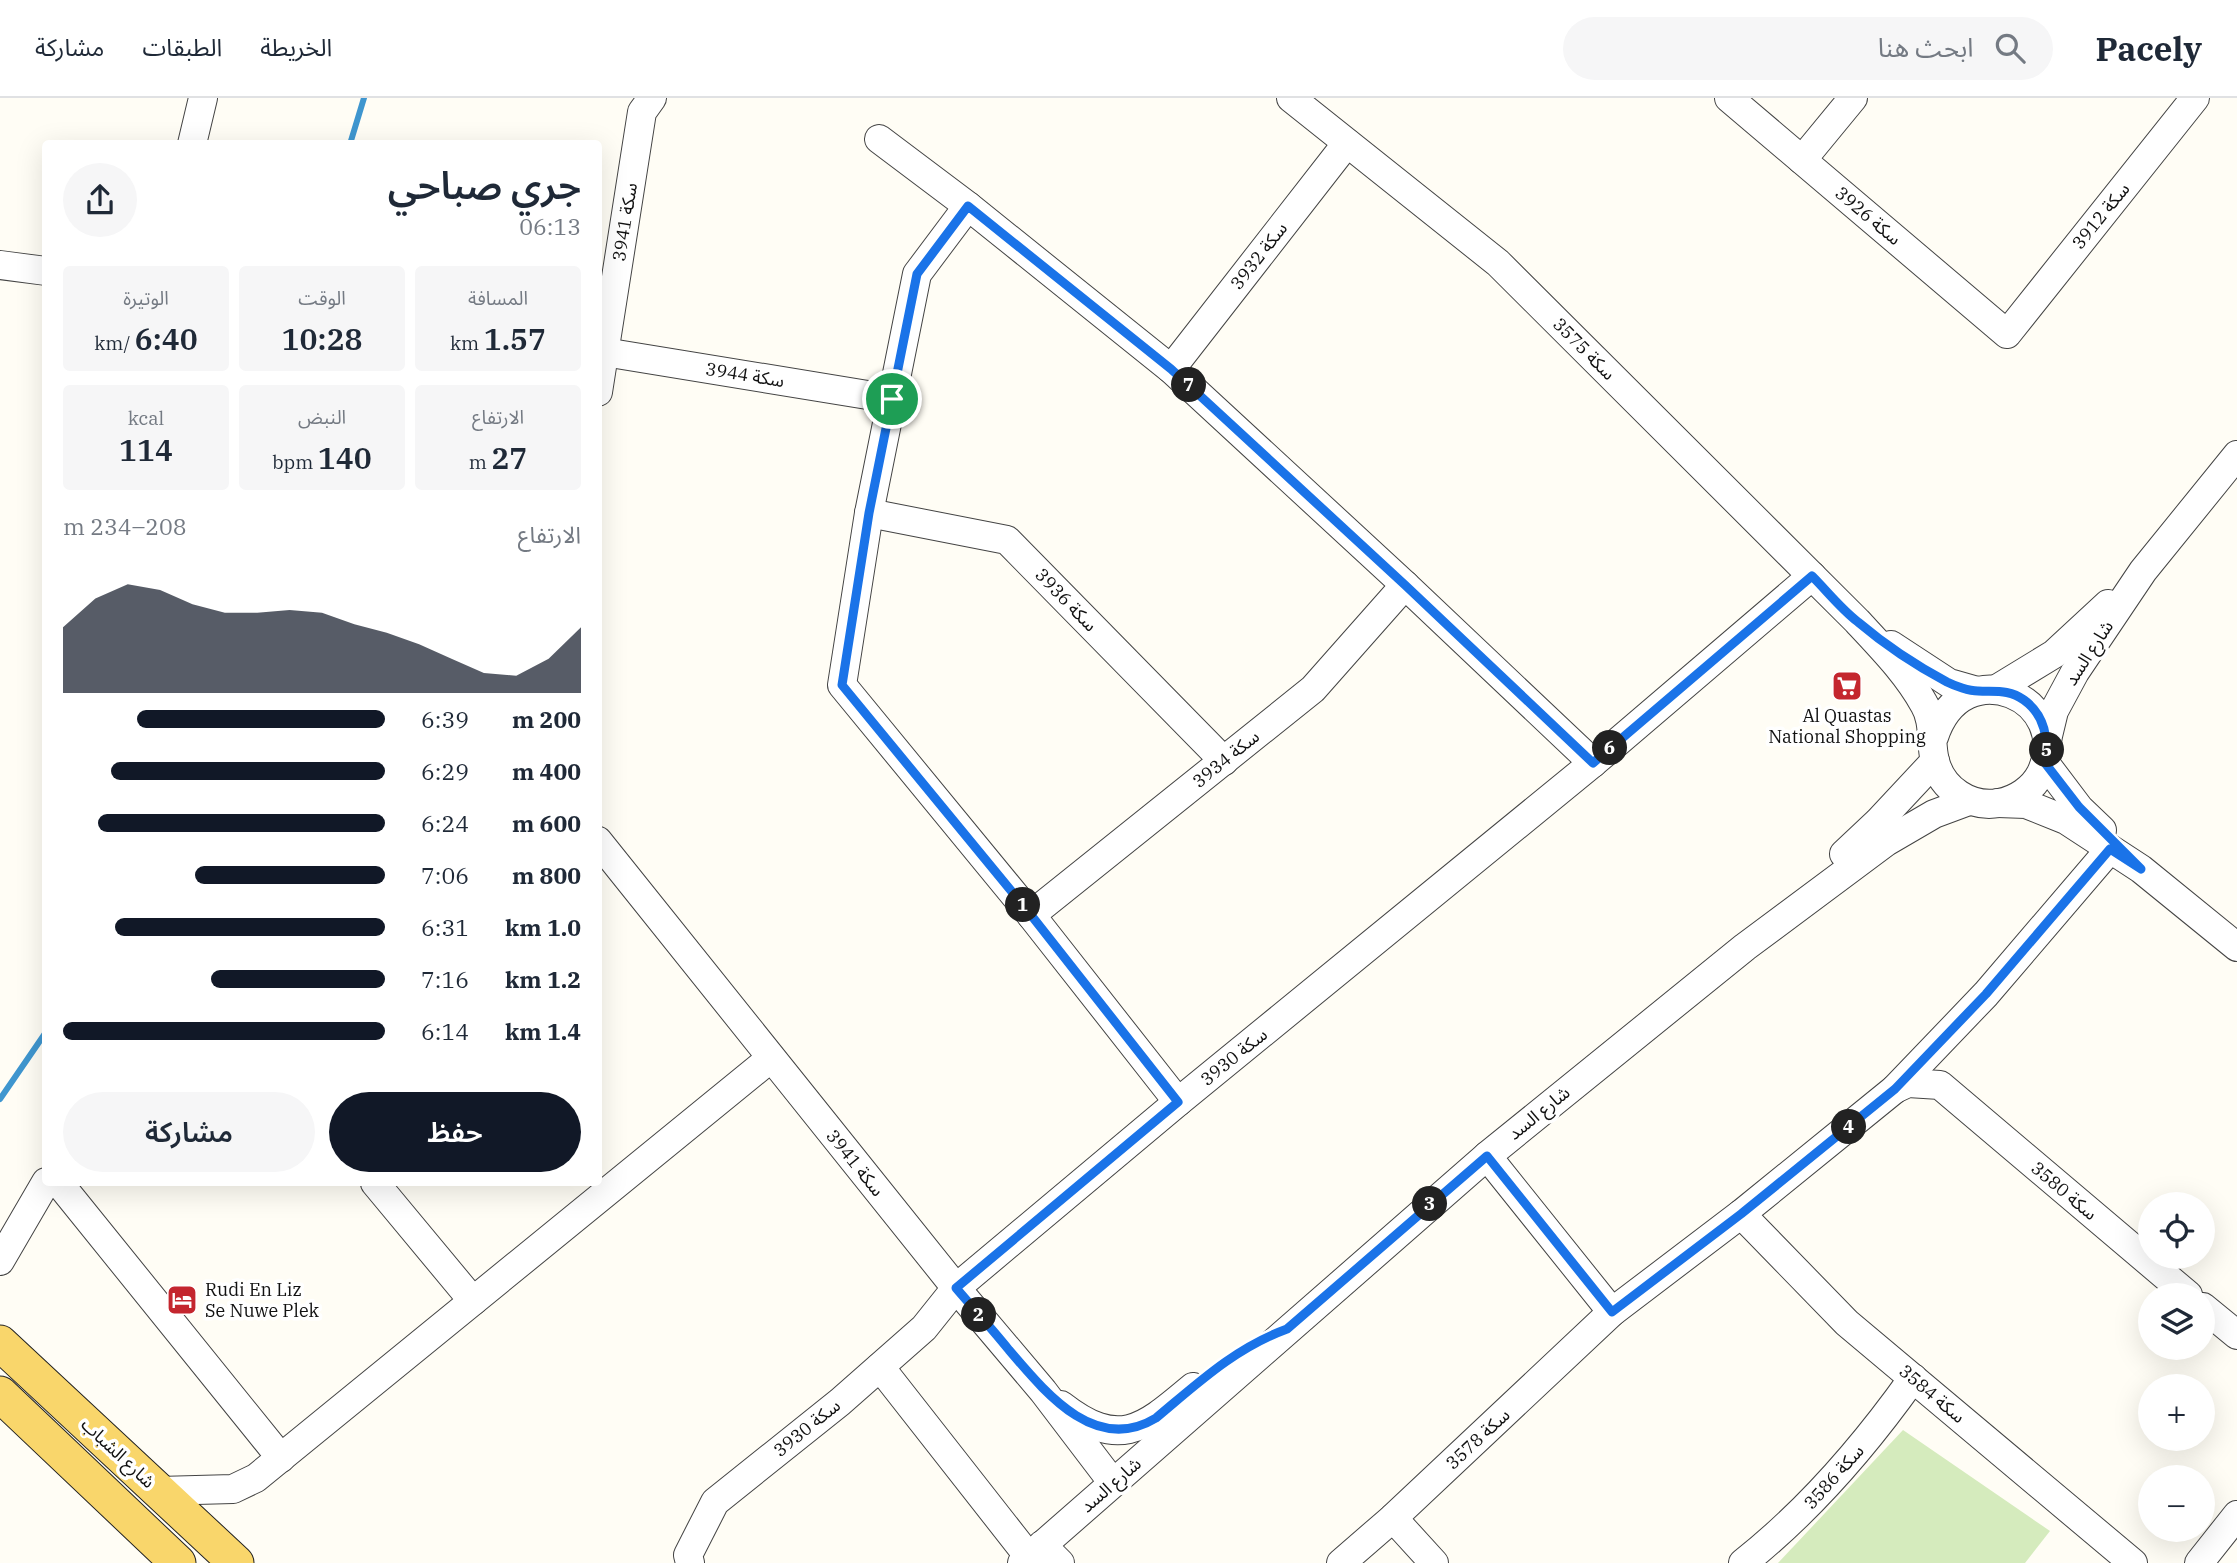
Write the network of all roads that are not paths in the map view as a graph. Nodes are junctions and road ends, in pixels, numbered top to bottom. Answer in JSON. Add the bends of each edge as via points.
{"nodes":[{"id":1,"x":203,"y":98,"type":"edge"},
{"id":2,"x":652,"y":98,"type":"edge"},
{"id":3,"x":1291,"y":98,"type":"edge"},
{"id":4,"x":1729,"y":98,"type":"edge"},
{"id":5,"x":1853,"y":98,"type":"edge"},
{"id":6,"x":2195,"y":98,"type":"edge"},
{"id":7,"x":879,"y":139,"type":"dead end"},
{"id":8,"x":193,"y":140,"type":"edge"},
{"id":9,"x":1348,"y":143,"type":"junction"},
{"id":10,"x":1802,"y":160,"type":"junction"},
{"id":11,"x":968,"y":206,"type":"junction"},
{"id":12,"x":0,"y":265,"type":"edge"},
{"id":13,"x":42,"y":270,"type":"edge"},
{"id":14,"x":2007,"y":334,"type":"joint"},
{"id":15,"x":602,"y":351,"type":"edge"},
{"id":16,"x":1171,"y":369,"type":"junction"},
{"id":17,"x":892,"y":399,"type":"junction"},
{"id":18,"x":2237,"y":455,"type":"edge"},
{"id":19,"x":869,"y":513,"type":"junction"},
{"id":20,"x":2143,"y":571,"type":"junction"},
{"id":21,"x":1812,"y":576,"type":"junction"},
{"id":22,"x":1405,"y":585,"type":"junction"},
{"id":23,"x":1857,"y":621,"type":"junction"},
{"id":24,"x":1986,"y":690,"type":"junction"},
{"id":25,"x":1934,"y":749,"type":"junction"},
{"id":26,"x":2046,"y":752,"type":"junction"},
{"id":27,"x":1224,"y":761,"type":"junction"},
{"id":28,"x":1593,"y":763,"type":"junction"},
{"id":29,"x":1969,"y":801,"type":"junction"},
{"id":30,"x":1997,"y":803,"type":"junction"},
{"id":31,"x":602,"y":846,"type":"edge"},
{"id":32,"x":2110,"y":849,"type":"junction"},
{"id":33,"x":2141,"y":869,"type":"junction"},
{"id":34,"x":1031,"y":915,"type":"junction"},
{"id":35,"x":1745,"y":947,"type":"junction"},
{"id":36,"x":2237,"y":947,"type":"edge"},
{"id":37,"x":771,"y":1058,"type":"junction"},
{"id":38,"x":1895,"y":1089,"type":"junction"},
{"id":39,"x":1178,"y":1102,"type":"junction"},
{"id":40,"x":1487,"y":1156,"type":"junction"},
{"id":41,"x":44,"y":1186,"type":"edge"},
{"id":42,"x":60,"y":1186,"type":"edge"},
{"id":43,"x":377,"y":1186,"type":"edge"},
{"id":44,"x":1741,"y":1214,"type":"junction"},
{"id":45,"x":0,"y":1261,"type":"edge"},
{"id":46,"x":2174,"y":1283,"type":"edge"},
{"id":47,"x":956,"y":1288,"type":"junction"},
{"id":48,"x":473,"y":1301,"type":"junction"},
{"id":49,"x":1612,"y":1312,"type":"junction"},
{"id":50,"x":2215,"y":1317,"type":"edge"},
{"id":51,"x":1287,"y":1329,"type":"junction"},
{"id":52,"x":2237,"y":1335,"type":"edge"},
{"id":53,"x":0,"y":1343,"type":"edge"},
{"id":54,"x":880,"y":1367,"type":"junction"},
{"id":55,"x":1913,"y":1378,"type":"junction"},
{"id":56,"x":1044,"y":1391,"type":"junction"},
{"id":57,"x":0,"y":1394,"type":"edge"},
{"id":58,"x":281,"y":1458,"type":"junction"},
{"id":59,"x":1113,"y":1483,"type":"junction"},
{"id":60,"x":159,"y":1491,"type":"junction"},
{"id":61,"x":2237,"y":1515,"type":"edge"},
{"id":62,"x":1393,"y":1518,"type":"junction"},
{"id":63,"x":1038,"y":1557,"type":"edge"},
{"id":64,"x":178,"y":1563,"type":"edge"},
{"id":65,"x":236,"y":1563,"type":"edge"},
{"id":66,"x":690,"y":1563,"type":"edge"},
{"id":67,"x":1341,"y":1563,"type":"edge"},
{"id":68,"x":1433,"y":1563,"type":"edge"},
{"id":69,"x":1743,"y":1563,"type":"edge"},
{"id":70,"x":2133,"y":1563,"type":"edge"},
{"id":71,"x":2199,"y":1563,"type":"edge"}],
"edges":[{"from":1,"to":8,"type":"street"},
{"from":2,"to":15,"type":"street","name":"سكة 3941","via":[[642,112]]},
{"from":3,"to":9,"type":"street","name":"سكة 3575"},
{"from":4,"to":10,"type":"street","name":"سكة 3926"},
{"from":5,"to":10,"type":"street"},
{"from":6,"to":14,"type":"street","name":"سكة 3912"},
{"from":7,"to":11,"type":"street"},
{"from":9,"to":16,"type":"street","name":"سكة 3932"},
{"from":9,"to":21,"type":"street","name":"سكة 3575","via":[[1498,264]]},
{"from":10,"to":14,"type":"street","name":"سكة 3926"},
{"from":11,"to":16,"type":"street"},
{"from":11,"to":17,"type":"street","via":[[917,274]]},
{"from":12,"to":13,"type":"street"},
{"from":15,"to":17,"type":"street","name":"سكة 3944"},
{"from":16,"to":22,"type":"street"},
{"from":17,"to":19,"type":"street"},
{"from":18,"to":20,"type":"street","name":"شارع السد"},
{"from":19,"to":27,"type":"street","name":"سكة 3936","via":[[1007,540]]},
{"from":19,"to":34,"type":"street","via":[[842,685]]},
{"from":20,"to":24,"type":"street","name":"شارع السد","via":[[2053,654]]},
{"from":20,"to":26,"type":"street","name":"شارع السد","via":[[2054,710]]},
{"from":21,"to":23,"type":"street","name":"سكة 3575"},
{"from":21,"to":28,"type":"street","name":"سكة 3930"},
{"from":22,"to":27,"type":"street","name":"سكة 3934","via":[[1314,689]]},
{"from":22,"to":28,"type":"street"},
{"from":23,"to":24,"type":"street","name":"سكة 3575","via":[[1949,682]]},
{"from":23,"to":25,"type":"street","name":"سكة 3575","via":[[1926,705]]},
{"from":24,"to":25,"type":"street","via":[[1962,697],[1949,708],[1939,722]]},
{"from":24,"to":26,"type":"street","via":[[2010,693],[2036,712],[2043,725]]},
{"from":25,"to":29,"type":"street","via":[[1941,777]]},
{"from":25,"to":35,"type":"street","name":"شارع السد","via":[[1878,822]]},
{"from":26,"to":30,"type":"street","via":[[2038,778],[2027,790]]},
{"from":26,"to":33,"type":"street","via":[[2079,807]]},
{"from":27,"to":34,"type":"street","name":"سكة 3934"},
{"from":28,"to":39,"type":"street","name":"سكة 3930"},
{"from":29,"to":30,"type":"street"},
{"from":29,"to":35,"type":"street","name":"شارع السد","via":[[1934,814],[1886,842]]},
{"from":30,"to":32,"type":"street","via":[[2025,804],[2066,820]]},
{"from":31,"to":37,"type":"street","name":"سكة 3941"},
{"from":32,"to":33,"type":"street"},
{"from":32,"to":38,"type":"street","name":"سكة 3578","via":[[1986,994]]},
{"from":33,"to":36,"type":"street"},
{"from":34,"to":39,"type":"street"},
{"from":35,"to":40,"type":"street","name":"شارع السد"},
{"from":37,"to":47,"type":"street","name":"سكة 3941"},
{"from":37,"to":48,"type":"street"},
{"from":38,"to":44,"type":"street","name":"سكة 3578"},
{"from":38,"to":46,"type":"street","name":"سكة 3580","via":[[1908,1083],[1940,1085]]},
{"from":39,"to":47,"type":"street","name":"سكة 3930"},
{"from":40,"to":49,"type":"street"},
{"from":40,"to":51,"type":"street","name":"شارع السد"},
{"from":41,"to":45,"type":"street"},
{"from":42,"to":58,"type":"street"},
{"from":43,"to":48,"type":"street"},
{"from":44,"to":49,"type":"street","name":"سكة 3578"},
{"from":44,"to":55,"type":"street","name":"سكة 3584","via":[[1847,1323]]},
{"from":47,"to":54,"type":"street","name":"سكة 3930","via":[[924,1328]]},
{"from":47,"to":56,"type":"street","name":"سكة 3941"},
{"from":48,"to":58,"type":"street"},
{"from":49,"to":62,"type":"street","name":"سكة 3578"},
{"from":50,"to":52,"type":"street"},
{"from":51,"to":56,"type":"street","via":[[1234,1354],[1156,1418],[1129,1430],[1101,1427],[1083,1419]]},
{"from":51,"to":59,"type":"street","name":"شارع السد"},
{"from":53,"to":60,"type":"main road","name":"شارع الشباب"},
{"from":54,"to":63,"type":"street"},
{"from":54,"to":66,"type":"street","name":"سكة 3930","via":[[715,1502],[688,1555]]},
{"from":55,"to":69,"type":"street","name":"سكة 3586","via":[[1841,1472]]},
{"from":55,"to":70,"type":"street","name":"سكة 3584"},
{"from":56,"to":59,"type":"street","name":"سكة 3941"},
{"from":57,"to":64,"type":"main road"},
{"from":58,"to":60,"type":"street","via":[[233,1489]]},
{"from":59,"to":63,"type":"street","name":"شارع السد"},
{"from":60,"to":65,"type":"main road","name":"شارع الشباب"},
{"from":61,"to":71,"type":"street"},
{"from":62,"to":67,"type":"street","name":"سكة 3578"},
{"from":62,"to":68,"type":"street"}]}
